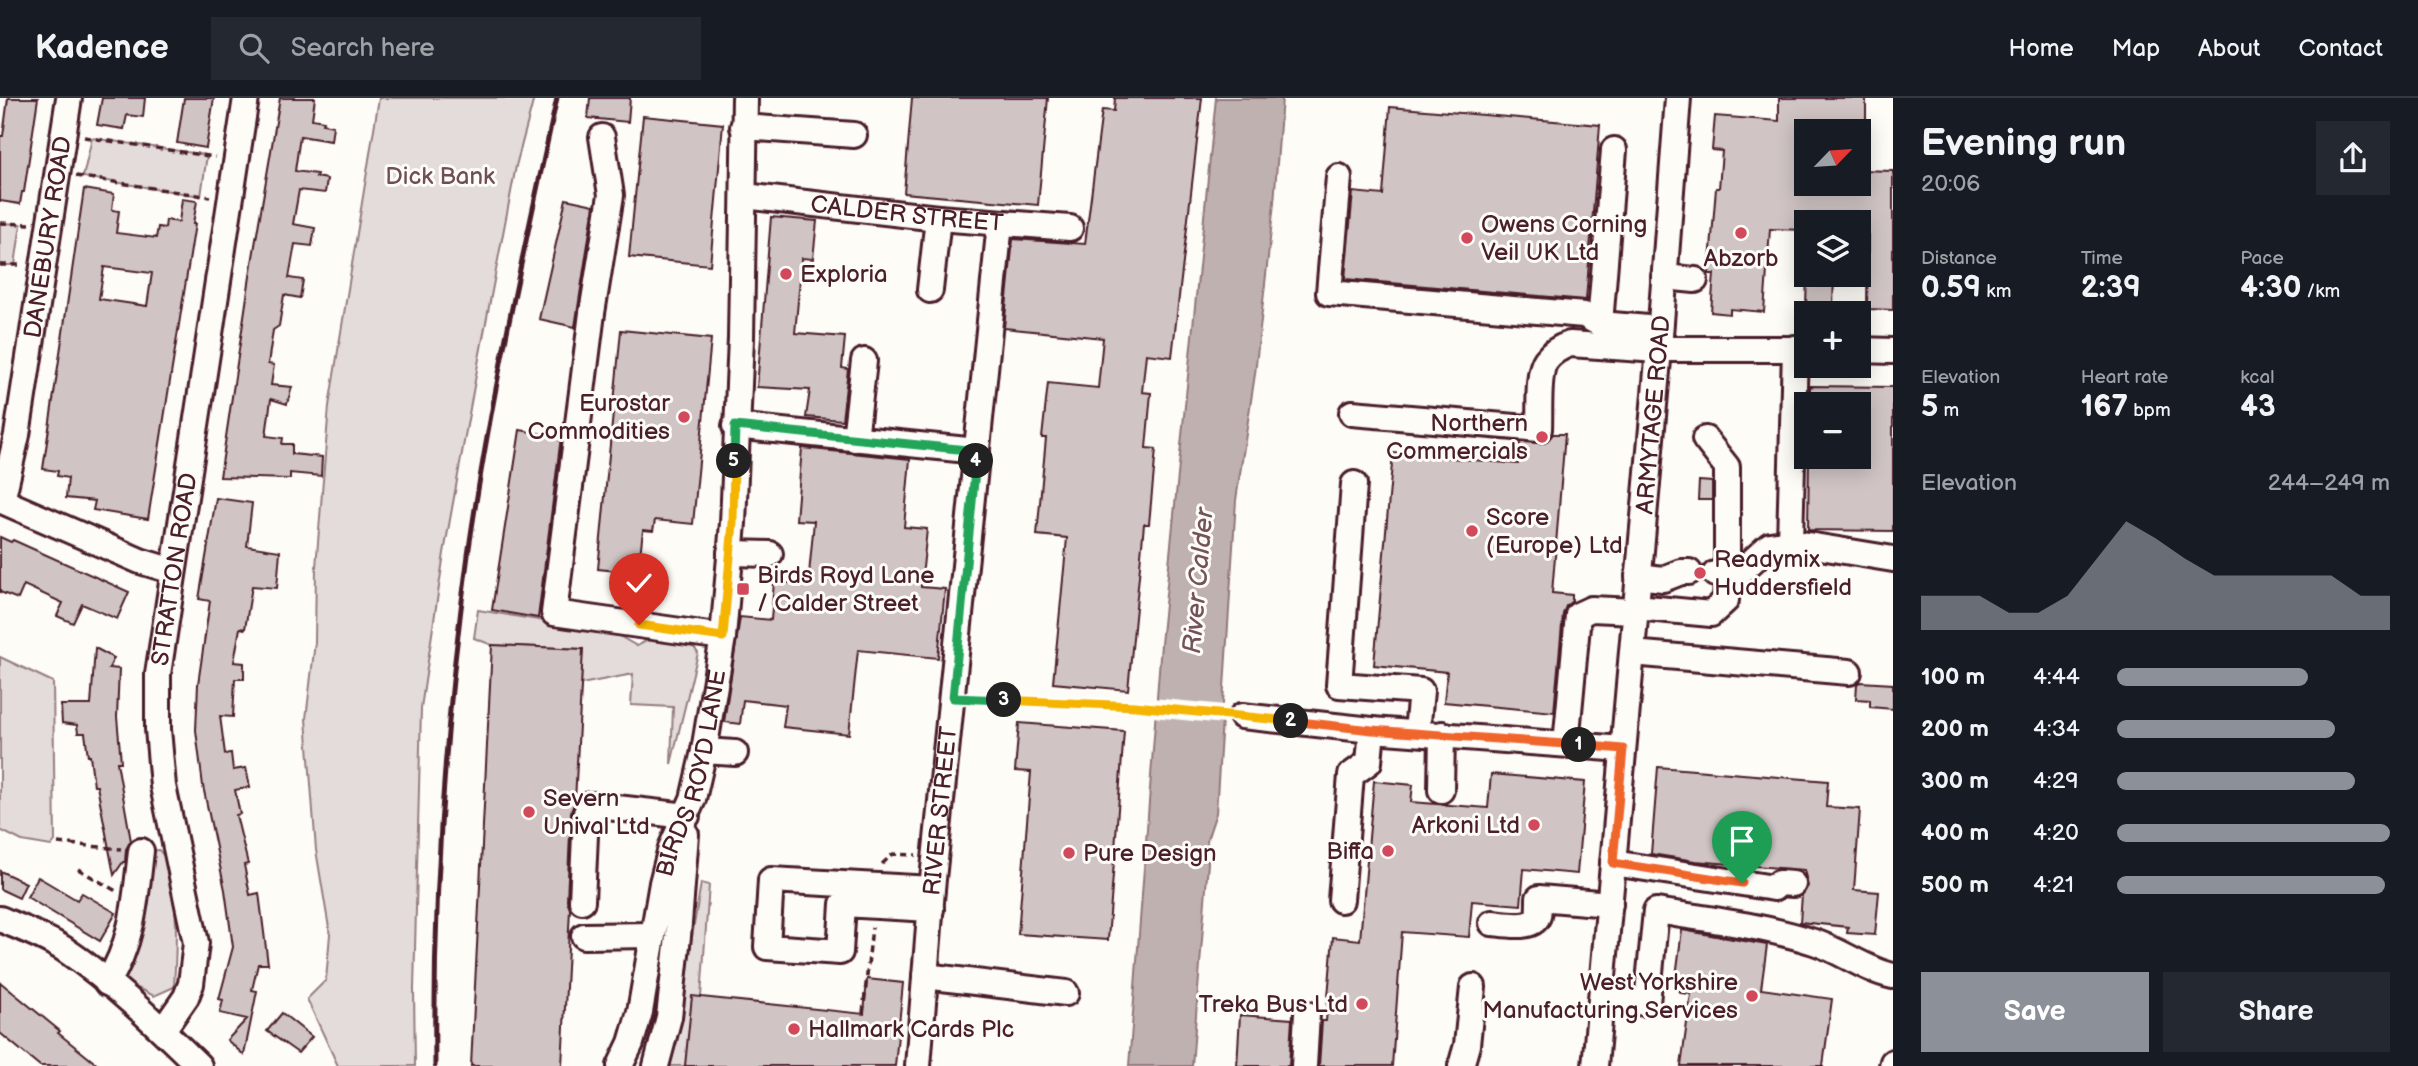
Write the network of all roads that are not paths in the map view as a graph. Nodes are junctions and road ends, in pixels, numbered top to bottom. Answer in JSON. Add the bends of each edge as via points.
{"nodes":[{"id":1,"x":69,"y":98,"type":"edge"},
{"id":2,"x":246,"y":98,"type":"edge"},
{"id":3,"x":744,"y":98,"type":"edge"},
{"id":4,"x":1675,"y":98,"type":"edge"},
{"id":5,"x":743,"y":127,"type":"junction"},
{"id":6,"x":854,"y":135,"type":"dead end"},
{"id":7,"x":602,"y":137,"type":"dead end"},
{"id":8,"x":1614,"y":150,"type":"dead end"},
{"id":9,"x":1339,"y":177,"type":"dead end"},
{"id":10,"x":744,"y":196,"type":"junction"},
{"id":11,"x":938,"y":218,"type":"junction"},
{"id":12,"x":1000,"y":223,"type":"junction"},
{"id":13,"x":1070,"y":228,"type":"dead end"},
{"id":14,"x":1664,"y":277,"type":"junction"},
{"id":15,"x":1695,"y":280,"type":"dead end"},
{"id":16,"x":930,"y":290,"type":"dead end"},
{"id":17,"x":1600,"y":324,"type":"junction"},
{"id":18,"x":1659,"y":343,"type":"junction"},
{"id":19,"x":1794,"y":349,"type":"edge"},
{"id":20,"x":1871,"y":350,"type":"edge"},
{"id":21,"x":1893,"y":351,"type":"edge"},
{"id":22,"x":864,"y":361,"type":"dead end"},
{"id":23,"x":1798,"y":378,"type":"edge"},
{"id":24,"x":1352,"y":413,"type":"dead end"},
{"id":25,"x":735,"y":426,"type":"junction"},
{"id":26,"x":855,"y":439,"type":"junction"},
{"id":27,"x":1705,"y":439,"type":"dead end"},
{"id":28,"x":977,"y":451,"type":"junction"},
{"id":29,"x":1354,"y":484,"type":"dead end"},
{"id":30,"x":1,"y":500,"type":"edge"},
{"id":31,"x":1790,"y":542,"type":"junction"},
{"id":32,"x":730,"y":553,"type":"junction"},
{"id":33,"x":770,"y":554,"type":"dead end"},
{"id":34,"x":1893,"y":559,"type":"edge"},
{"id":35,"x":173,"y":571,"type":"junction"},
{"id":36,"x":1638,"y":576,"type":"junction"},
{"id":37,"x":1709,"y":576,"type":"junction"},
{"id":38,"x":1635,"y":609,"type":"junction"},
{"id":39,"x":723,"y":637,"type":"junction"},
{"id":40,"x":1632,"y":653,"type":"junction"},
{"id":41,"x":1849,"y":672,"type":"dead end"},
{"id":42,"x":1242,"y":716,"type":"road end"},
{"id":43,"x":1372,"y":730,"type":"junction"},
{"id":44,"x":1417,"y":732,"type":"junction"},
{"id":45,"x":1442,"y":734,"type":"junction"},
{"id":46,"x":1566,"y":744,"type":"junction"},
{"id":47,"x":1623,"y":749,"type":"junction"},
{"id":48,"x":704,"y":751,"type":"junction"},
{"id":49,"x":734,"y":753,"type":"dead end"},
{"id":50,"x":1441,"y":790,"type":"dead end"},
{"id":51,"x":687,"y":816,"type":"junction"},
{"id":52,"x":141,"y":851,"type":"road end"},
{"id":53,"x":1613,"y":863,"type":"junction"},
{"id":54,"x":1793,"y":884,"type":"dead end"},
{"id":55,"x":855,"y":895,"type":"dead end"},
{"id":56,"x":931,"y":899,"type":"junction"},
{"id":57,"x":1341,"y":900,"type":"dead end"},
{"id":58,"x":582,"y":901,"type":"dead end"},
{"id":59,"x":1610,"y":904,"type":"junction"},
{"id":60,"x":0,"y":919,"type":"edge"},
{"id":61,"x":1492,"y":923,"type":"dead end"},
{"id":62,"x":652,"y":935,"type":"junction"},
{"id":63,"x":584,"y":936,"type":"dead end"},
{"id":64,"x":925,"y":976,"type":"junction"},
{"id":65,"x":1893,"y":976,"type":"edge"},
{"id":66,"x":107,"y":983,"type":"junction"},
{"id":67,"x":1473,"y":987,"type":"dead end"},
{"id":68,"x":1066,"y":993,"type":"dead end"},
{"id":69,"x":1602,"y":998,"type":"junction"},
{"id":70,"x":1307,"y":1014,"type":"dead end"},
{"id":71,"x":163,"y":1030,"type":"junction"},
{"id":72,"x":199,"y":1066,"type":"edge"},
{"id":73,"x":620,"y":1066,"type":"edge"},
{"id":74,"x":656,"y":1066,"type":"edge"},
{"id":75,"x":918,"y":1066,"type":"edge"},
{"id":76,"x":1304,"y":1066,"type":"edge"},
{"id":77,"x":1461,"y":1066,"type":"edge"},
{"id":78,"x":1595,"y":1066,"type":"edge"}],
"edges":[{"from":1,"to":30,"type":"street","name":"DANEBURY ROAD","via":[[13,457]]},
{"from":2,"to":35,"type":"street","name":"STRATTON ROAD"},
{"from":3,"to":5,"type":"street","name":"BIRDS ROYD LANE"},
{"from":4,"to":14,"type":"street","name":"ARMYTAGE ROAD"},
{"from":5,"to":6,"type":"street"},
{"from":5,"to":10,"type":"street","name":"BIRDS ROYD LANE"},
{"from":7,"to":39,"type":"street","via":[[611,195],[554,613]]},
{"from":8,"to":17,"type":"street"},
{"from":9,"to":17,"type":"street","via":[[1329,293],[1584,315]]},
{"from":10,"to":11,"type":"street","name":"CALDER STREET"},
{"from":10,"to":25,"type":"street","name":"BIRDS ROYD LANE"},
{"from":11,"to":12,"type":"street","name":"CALDER STREET"},
{"from":11,"to":16,"type":"street"},
{"from":12,"to":13,"type":"street","name":"CALDER STREET"},
{"from":12,"to":28,"type":"street","name":"RIVER STREET"},
{"from":14,"to":15,"type":"street"},
{"from":14,"to":18,"type":"street","name":"ARMYTAGE ROAD"},
{"from":17,"to":18,"type":"street"},
{"from":18,"to":19,"type":"street"},
{"from":18,"to":24,"type":"street","via":[[1570,344],[1558,349],[1542,369],[1539,429]]},
{"from":18,"to":36,"type":"street","name":"ARMYTAGE ROAD"},
{"from":20,"to":21,"type":"street"},
{"from":22,"to":26,"type":"street"},
{"from":23,"to":31,"type":"street"},
{"from":25,"to":26,"type":"street"},
{"from":25,"to":32,"type":"street","name":"BIRDS ROYD LANE"},
{"from":26,"to":28,"type":"street"},
{"from":27,"to":37,"type":"street","via":[[1727,467]]},
{"from":28,"to":56,"type":"street","name":"RIVER STREET"},
{"from":29,"to":44,"type":"street","via":[[1339,685],[1421,691]]},
{"from":30,"to":35,"type":"street"},
{"from":31,"to":34,"type":"street"},
{"from":31,"to":37,"type":"street","via":[[1770,545]]},
{"from":32,"to":33,"type":"street"},
{"from":32,"to":39,"type":"street","name":"BIRDS ROYD LANE"},
{"from":35,"to":71,"type":"street","name":"STRATTON ROAD","via":[[158,674],[158,729],[163,786],[196,943],[191,984]]},
{"from":36,"to":37,"type":"street","via":[[1663,579],[1681,572]]},
{"from":36,"to":38,"type":"street","name":"ARMYTAGE ROAD"},
{"from":37,"to":38,"type":"street","via":[[1726,600],[1711,614]]},
{"from":38,"to":40,"type":"street","name":"ARMYTAGE ROAD"},
{"from":38,"to":46,"type":"street","via":[[1587,602],[1578,615]]},
{"from":39,"to":48,"type":"street","name":"BIRDS ROYD LANE"},
{"from":40,"to":41,"type":"street"},
{"from":40,"to":47,"type":"street","name":"ARMYTAGE ROAD"},
{"from":42,"to":43,"type":"street"},
{"from":43,"to":44,"type":"street"},
{"from":43,"to":57,"type":"street","via":[[1369,762],[1351,775]]},
{"from":44,"to":45,"type":"street"},
{"from":45,"to":46,"type":"street"},
{"from":45,"to":50,"type":"street"},
{"from":46,"to":47,"type":"street"},
{"from":47,"to":53,"type":"street","name":"ARMYTAGE ROAD"},
{"from":48,"to":49,"type":"street"},
{"from":48,"to":51,"type":"street","name":"BIRDS ROYD LANE"},
{"from":51,"to":58,"type":"street","via":[[590,805]]},
{"from":51,"to":62,"type":"street","name":"BIRDS ROYD LANE","via":[[671,848]]},
{"from":51,"to":74,"type":"street","via":[[669,1017]]},
{"from":52,"to":66,"type":"street","via":[[130,930]]},
{"from":53,"to":54,"type":"street","via":[[1774,888],[1779,883]]},
{"from":53,"to":59,"type":"street","name":"ARMYTAGE ROAD"},
{"from":55,"to":56,"type":"street"},
{"from":56,"to":64,"type":"street","name":"RIVER STREET"},
{"from":59,"to":61,"type":"street","via":[[1539,898],[1538,917],[1532,923]]},
{"from":59,"to":69,"type":"street","name":"ARMYTAGE ROAD"},
{"from":60,"to":66,"type":"street","via":[[62,948]]},
{"from":62,"to":63,"type":"street"},
{"from":62,"to":73,"type":"street","name":"BIRDS ROYD LANE","via":[[636,1028]]},
{"from":64,"to":68,"type":"street"},
{"from":64,"to":75,"type":"street","name":"RIVER STREET"},
{"from":65,"to":69,"type":"street","via":[[1816,943],[1656,911],[1647,1003]]},
{"from":66,"to":71,"type":"street"},
{"from":67,"to":77,"type":"street","via":[[1468,1045]]},
{"from":69,"to":78,"type":"street","name":"ARMYTAGE ROAD"},
{"from":70,"to":76,"type":"street"},
{"from":71,"to":72,"type":"street"}]}
